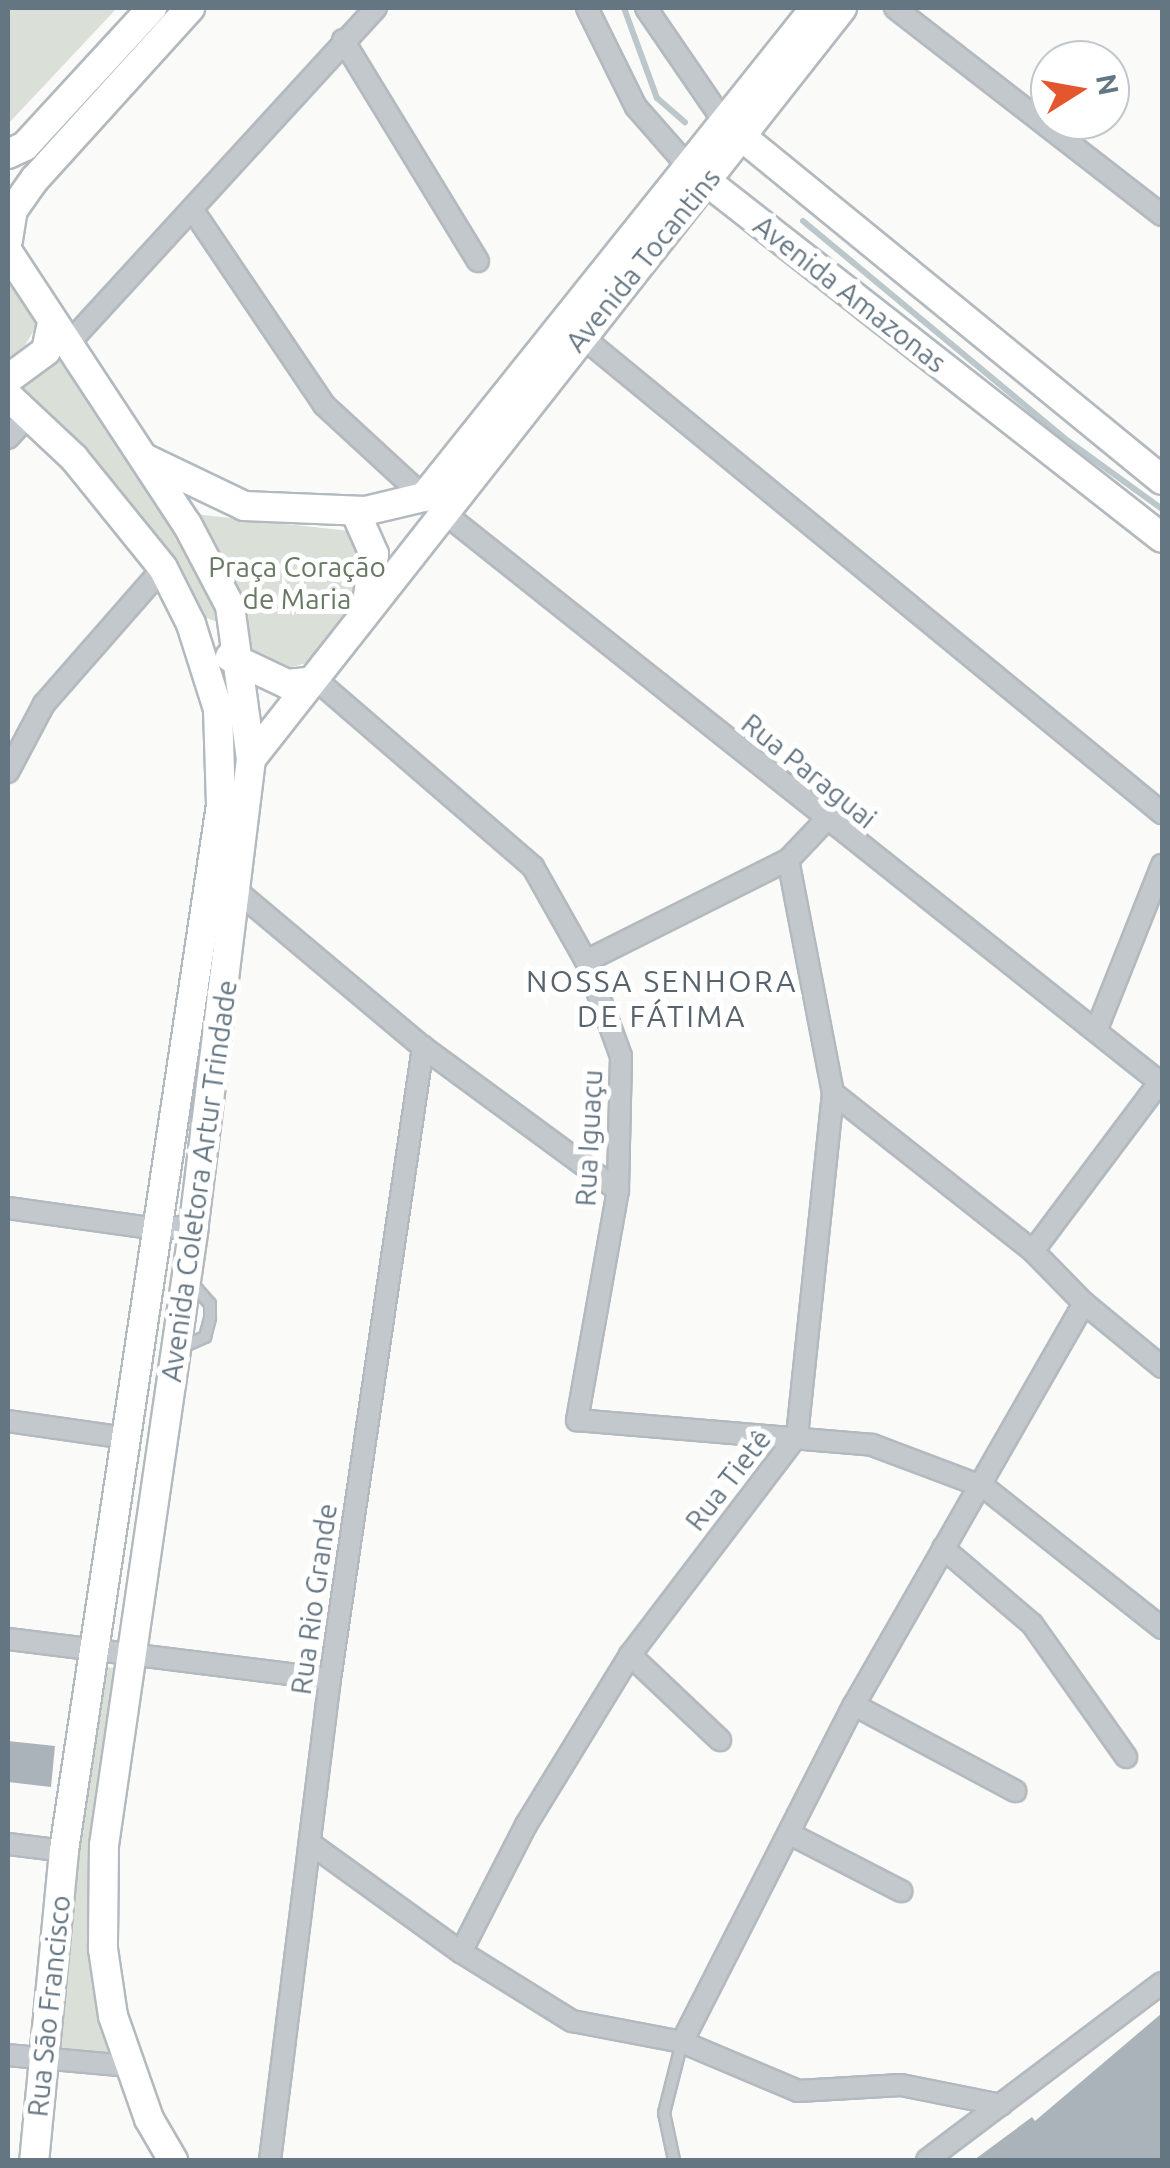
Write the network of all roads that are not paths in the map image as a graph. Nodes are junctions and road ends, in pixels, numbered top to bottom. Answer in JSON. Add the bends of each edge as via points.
{"nodes":[{"id":1,"x":152,"y":8,"type":"edge"},
{"id":2,"x":190,"y":8,"type":"edge"},
{"id":3,"x":376,"y":8,"type":"edge"},
{"id":4,"x":587,"y":8,"type":"edge"},
{"id":5,"x":646,"y":8,"type":"edge"},
{"id":6,"x":815,"y":8,"type":"edge"},
{"id":7,"x":842,"y":8,"type":"edge"},
{"id":8,"x":895,"y":8,"type":"edge"},
{"id":9,"x":343,"y":40,"type":"junction"},
{"id":10,"x":722,"y":119,"type":"junction"},
{"id":11,"x":743,"y":138,"type":"junction"},
{"id":12,"x":8,"y":154,"type":"edge"},
{"id":13,"x":696,"y":173,"type":"junction"},
{"id":14,"x":192,"y":209,"type":"junction"},
{"id":15,"x":1162,"y":215,"type":"edge"},
{"id":16,"x":8,"y":240,"type":"edge"},
{"id":17,"x":8,"y":252,"type":"edge"},
{"id":18,"x":478,"y":261,"type":"dead end"},
{"id":19,"x":60,"y":333,"type":"junction"},
{"id":20,"x":581,"y":336,"type":"junction"},
{"id":21,"x":8,"y":379,"type":"edge"},
{"id":22,"x":8,"y":396,"type":"edge"},
{"id":23,"x":30,"y":416,"type":"junction"},
{"id":24,"x":8,"y":438,"type":"edge"},
{"id":25,"x":143,"y":457,"type":"junction"},
{"id":26,"x":1162,"y":480,"type":"edge"},
{"id":27,"x":433,"y":504,"type":"junction"},
{"id":28,"x":355,"y":511,"type":"junction"},
{"id":29,"x":1162,"y":538,"type":"edge"},
{"id":30,"x":163,"y":568,"type":"junction"},
{"id":31,"x":365,"y":609,"type":"junction"},
{"id":32,"x":191,"y":624,"type":"junction"},
{"id":33,"x":243,"y":668,"type":"junction"},
{"id":34,"x":310,"y":679,"type":"junction"},
{"id":35,"x":251,"y":759,"type":"junction"},
{"id":36,"x":8,"y":772,"type":"edge"},
{"id":37,"x":1162,"y":812,"type":"edge"},
{"id":38,"x":826,"y":820,"type":"junction"},
{"id":39,"x":788,"y":860,"type":"junction"},
{"id":40,"x":1162,"y":865,"type":"edge"},
{"id":41,"x":238,"y":892,"type":"junction"},
{"id":42,"x":586,"y":961,"type":"junction"},
{"id":43,"x":1096,"y":1031,"type":"junction"},
{"id":44,"x":423,"y":1046,"type":"junction"},
{"id":45,"x":1161,"y":1083,"type":"edge"},
{"id":46,"x":833,"y":1093,"type":"junction"},
{"id":47,"x":618,"y":1190,"type":"junction"},
{"id":48,"x":8,"y":1208,"type":"edge"},
{"id":49,"x":194,"y":1226,"type":"junction"},
{"id":50,"x":157,"y":1229,"type":"junction"},
{"id":51,"x":1034,"y":1251,"type":"junction"},
{"id":52,"x":1084,"y":1303,"type":"junction"},
{"id":53,"x":1162,"y":1367,"type":"edge"},
{"id":54,"x":8,"y":1421,"type":"edge"},
{"id":55,"x":797,"y":1436,"type":"junction"},
{"id":56,"x":126,"y":1438,"type":"junction"},
{"id":57,"x":984,"y":1487,"type":"junction"},
{"id":58,"x":943,"y":1548,"type":"junction"},
{"id":59,"x":1162,"y":1628,"type":"edge"},
{"id":60,"x":8,"y":1639,"type":"edge"},
{"id":61,"x":93,"y":1652,"type":"junction"},
{"id":62,"x":630,"y":1655,"type":"junction"},
{"id":63,"x":130,"y":1657,"type":"junction"},
{"id":64,"x":330,"y":1679,"type":"junction"},
{"id":65,"x":854,"y":1705,"type":"junction"},
{"id":66,"x":720,"y":1740,"type":"dead end"},
{"id":67,"x":1126,"y":1757,"type":"dead end"},
{"id":68,"x":1015,"y":1791,"type":"dead end"},
{"id":69,"x":792,"y":1835,"type":"junction"},
{"id":70,"x":8,"y":1844,"type":"edge"},
{"id":71,"x":312,"y":1844,"type":"junction"},
{"id":72,"x":64,"y":1852,"type":"junction"},
{"id":73,"x":901,"y":1891,"type":"dead end"},
{"id":74,"x":461,"y":1952,"type":"junction"},
{"id":75,"x":1162,"y":1983,"type":"edge"},
{"id":76,"x":682,"y":2042,"type":"junction"},
{"id":77,"x":8,"y":2055,"type":"edge"},
{"id":78,"x":44,"y":2060,"type":"junction"},
{"id":79,"x":129,"y":2066,"type":"junction"},
{"id":80,"x":1001,"y":2106,"type":"junction"},
{"id":81,"x":34,"y":2160,"type":"edge"},
{"id":82,"x":173,"y":2160,"type":"edge"},
{"id":83,"x":270,"y":2160,"type":"edge"},
{"id":84,"x":674,"y":2160,"type":"edge"},
{"id":85,"x":927,"y":2160,"type":"edge"}],
"edges":[{"from":1,"to":12,"type":"main road","via":[[25,146]]},
{"from":2,"to":16,"type":"main road","via":[[35,179],[14,210]]},
{"from":3,"to":9,"type":"street"},
{"from":4,"to":13,"type":"street","name":"Avenida Amazonas","via":[[636,107]]},
{"from":5,"to":10,"type":"street","name":"Avenida Amazonas"},
{"from":6,"to":10,"type":"main road","name":"Avenida Tocantins"},
{"from":7,"to":11,"type":"main road","name":"Avenida Tocantins"},
{"from":8,"to":15,"type":"street"},
{"from":9,"to":14,"type":"street"},
{"from":9,"to":18,"type":"street"},
{"from":10,"to":11,"type":"main road","name":"Avenida Amazonas"},
{"from":10,"to":13,"type":"main road","name":"Avenida Tocantins"},
{"from":11,"to":13,"type":"main road","name":"Avenida Tocantins"},
{"from":11,"to":26,"type":"main road","name":"Avenida Amazonas"},
{"from":13,"to":20,"type":"main road","name":"Avenida Tocantins"},
{"from":13,"to":27,"type":"main road","name":"Avenida Tocantins"},
{"from":13,"to":29,"type":"main road","name":"Avenida Amazonas"},
{"from":14,"to":19,"type":"street"},
{"from":14,"to":27,"type":"street","name":"Rua Paraguai","via":[[324,405]]},
{"from":17,"to":19,"type":"main road","name":"Avenida Coletora Artur Trindade"},
{"from":19,"to":21,"type":"main road"},
{"from":19,"to":25,"type":"main road","name":"Avenida Coletora Artur Trindade"},
{"from":20,"to":27,"type":"main road","name":"Avenida Tocantins"},
{"from":20,"to":37,"type":"street"},
{"from":22,"to":23,"type":"main road","name":"Avenida Coletora Artur Trindade"},
{"from":23,"to":24,"type":"street"},
{"from":23,"to":30,"type":"main road","name":"Avenida Coletora Artur Trindade","via":[[74,458]]},
{"from":25,"to":28,"type":"main road","via":[[244,506]]},
{"from":25,"to":33,"type":"main road","name":"Avenida Coletora Artur Trindade","via":[[230,606]]},
{"from":27,"to":28,"type":"main road"},
{"from":27,"to":31,"type":"main road"},
{"from":27,"to":38,"type":"street","name":"Rua Paraguai"},
{"from":28,"to":31,"type":"main road","via":[[374,554]]},
{"from":30,"to":32,"type":"main road","name":"Avenida Coletora Artur Trindade"},
{"from":30,"to":36,"type":"street","via":[[44,704]]},
{"from":31,"to":34,"type":"main road"},
{"from":32,"to":33,"type":"main road"},
{"from":32,"to":50,"type":"main road","name":"Avenida Coletora Artur Trindade","via":[[218,709],[221,805]]},
{"from":33,"to":34,"type":"main road","via":[[287,684]]},
{"from":33,"to":35,"type":"main road","name":"Avenida Coletora Artur Trindade"},
{"from":34,"to":35,"type":"main road"},
{"from":34,"to":42,"type":"street","name":"Rua Iguaçu","via":[[534,867]]},
{"from":35,"to":41,"type":"main road","name":"Avenida Coletora Artur Trindade"},
{"from":38,"to":39,"type":"street"},
{"from":38,"to":43,"type":"street","name":"Rua Paraguai"},
{"from":39,"to":42,"type":"street"},
{"from":39,"to":46,"type":"street","name":"Rua Tietê"},
{"from":40,"to":43,"type":"street"},
{"from":41,"to":44,"type":"street"},
{"from":41,"to":49,"type":"main road","name":"Avenida Coletora Artur Trindade"},
{"from":42,"to":47,"type":"street","name":"Rua Iguaçu","via":[[620,1056]]},
{"from":43,"to":45,"type":"street","name":"Rua Paraguai"},
{"from":44,"to":47,"type":"street"},
{"from":44,"to":64,"type":"street","name":"Rua Rio Grande"},
{"from":45,"to":51,"type":"street"},
{"from":46,"to":51,"type":"street"},
{"from":46,"to":55,"type":"street","name":"Rua Tietê"},
{"from":47,"to":55,"type":"street","name":"Rua Iguaçu","via":[[577,1420]]},
{"from":48,"to":50,"type":"street"},
{"from":49,"to":50,"type":"street"},
{"from":49,"to":63,"type":"main road","name":"Avenida Coletora Artur Trindade"},
{"from":50,"to":56,"type":"main road","name":"Avenida Coletora Artur Trindade"},
{"from":51,"to":52,"type":"street"},
{"from":52,"to":53,"type":"street"},
{"from":52,"to":57,"type":"street"},
{"from":54,"to":56,"type":"street"},
{"from":55,"to":57,"type":"street","via":[[872,1445]]},
{"from":55,"to":62,"type":"street","name":"Rua Tietê"},
{"from":56,"to":61,"type":"main road","name":"Avenida Coletora Artur Trindade"},
{"from":57,"to":58,"type":"street"},
{"from":57,"to":59,"type":"street"},
{"from":58,"to":65,"type":"street"},
{"from":58,"to":67,"type":"street","via":[[1032,1624]]},
{"from":60,"to":61,"type":"street"},
{"from":61,"to":63,"type":"street"},
{"from":61,"to":72,"type":"main road","name":"Avenida Coletora Artur Trindade"},
{"from":62,"to":66,"type":"street"},
{"from":62,"to":74,"type":"street","name":"Rua Tietê","via":[[526,1826]]},
{"from":63,"to":64,"type":"street"},
{"from":63,"to":79,"type":"main road","name":"Avenida Coletora Artur Trindade","via":[[104,1845],[103,1950]]},
{"from":64,"to":71,"type":"street","name":"Rua Rio Grande"},
{"from":65,"to":68,"type":"street"},
{"from":65,"to":69,"type":"street"},
{"from":69,"to":73,"type":"street"},
{"from":69,"to":76,"type":"street"},
{"from":70,"to":72,"type":"street"},
{"from":71,"to":74,"type":"street"},
{"from":71,"to":83,"type":"street","name":"Rua Rio Grande"},
{"from":72,"to":78,"type":"main road","name":"Rua São Francisco"},
{"from":74,"to":76,"type":"street","via":[[572,2020]]},
{"from":75,"to":80,"type":"street"},
{"from":76,"to":80,"type":"street","via":[[798,2092],[901,2085]]},
{"from":76,"to":84,"type":"lane","via":[[664,2113]]},
{"from":77,"to":78,"type":"street"},
{"from":78,"to":79,"type":"street"},
{"from":78,"to":81,"type":"main road","name":"Rua São Francisco"},
{"from":79,"to":82,"type":"main road","name":"Avenida Coletora Artur Trindade"},
{"from":80,"to":85,"type":"street"}]}
